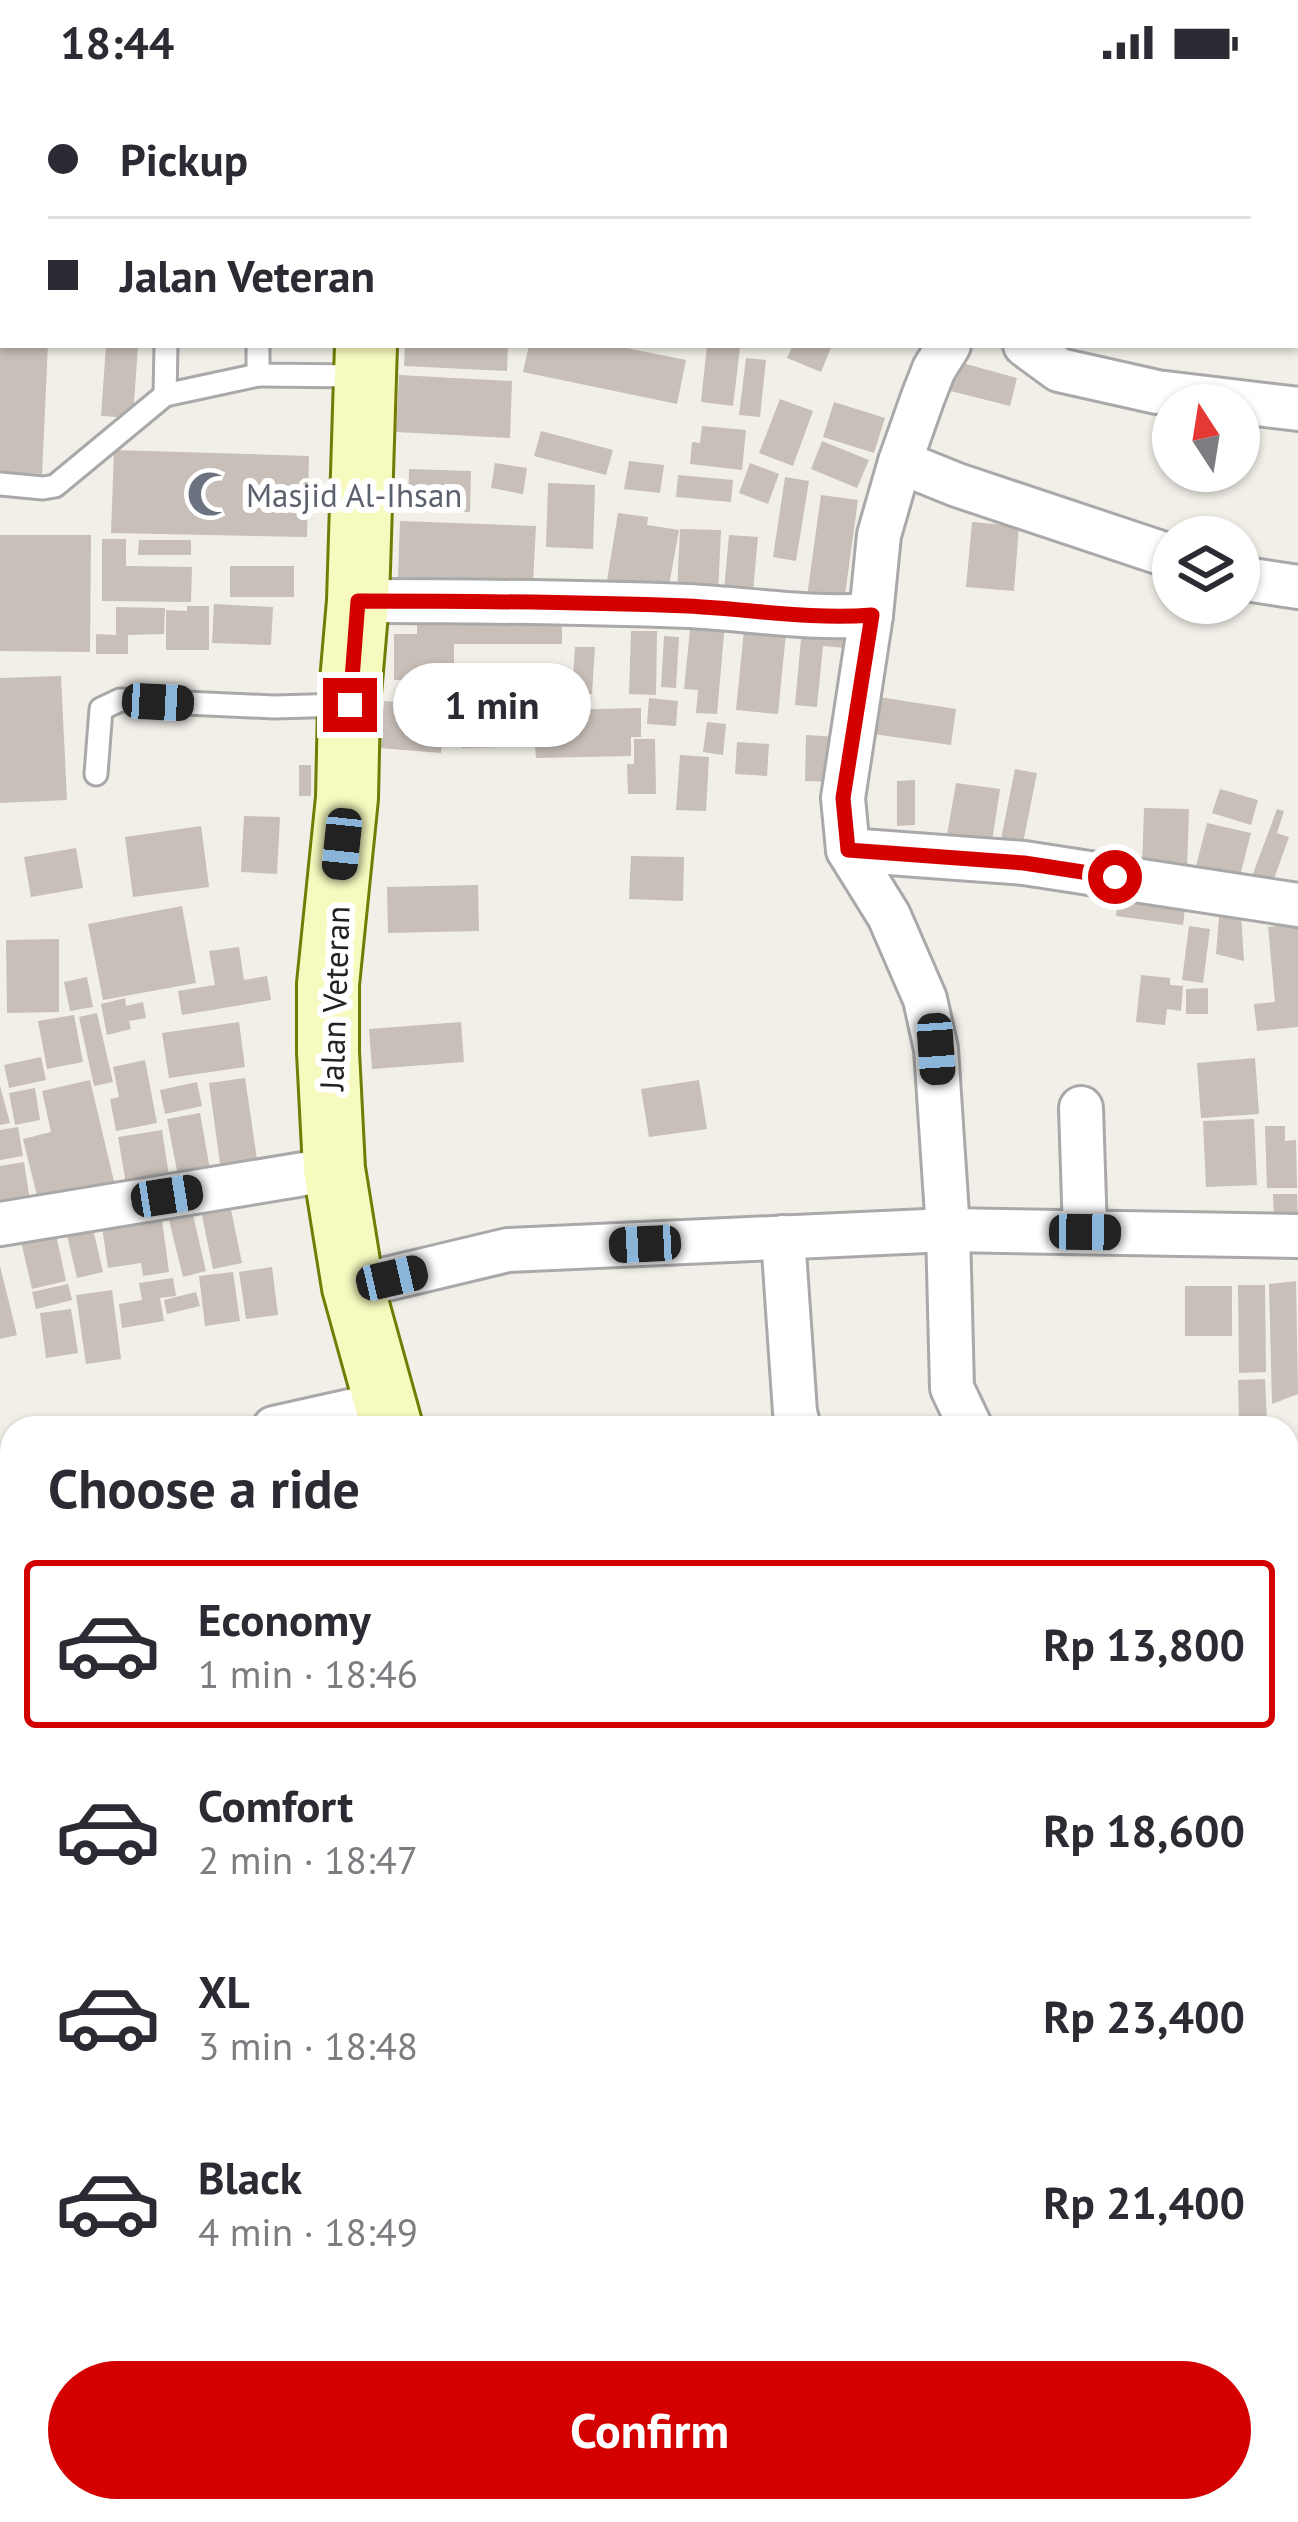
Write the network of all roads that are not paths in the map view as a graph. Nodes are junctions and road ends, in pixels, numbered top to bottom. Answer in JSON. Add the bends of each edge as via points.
{"nodes":[{"id":1,"x":166,"y":348,"type":"edge"},
{"id":2,"x":257,"y":348,"type":"edge"},
{"id":3,"x":948,"y":348,"type":"edge"},
{"id":4,"x":1029,"y":348,"type":"edge"},
{"id":5,"x":366,"y":361,"type":"edge"},
{"id":6,"x":257,"y":374,"type":"junction"},
{"id":7,"x":165,"y":395,"type":"junction"},
{"id":8,"x":1298,"y":409,"type":"edge"},
{"id":9,"x":900,"y":462,"type":"junction"},
{"id":10,"x":0,"y":484,"type":"edge"},
{"id":11,"x":1152,"y":550,"type":"edge"},
{"id":12,"x":1260,"y":581,"type":"edge"},
{"id":13,"x":1298,"y":587,"type":"edge"},
{"id":14,"x":358,"y":601,"type":"junction"},
{"id":15,"x":872,"y":615,"type":"junction"},
{"id":16,"x":350,"y":705,"type":"junction"},
{"id":17,"x":96,"y":774,"type":"dead end"},
{"id":18,"x":848,"y":850,"type":"junction"},
{"id":19,"x":1298,"y":904,"type":"edge"},
{"id":20,"x":1081,"y":1108,"type":"dead end"},
{"id":21,"x":334,"y":1169,"type":"junction"},
{"id":22,"x":0,"y":1224,"type":"edge"},
{"id":23,"x":948,"y":1230,"type":"junction"},
{"id":24,"x":1085,"y":1232,"type":"junction"},
{"id":25,"x":1298,"y":1236,"type":"edge"},
{"id":26,"x":783,"y":1237,"type":"junction"},
{"id":27,"x":353,"y":1287,"type":"junction"},
{"id":28,"x":389,"y":1415,"type":"edge"},
{"id":29,"x":796,"y":1416,"type":"edge"},
{"id":30,"x":965,"y":1416,"type":"edge"}],
"edges":[{"from":1,"to":7,"type":"lane"},
{"from":2,"to":6,"type":"lane"},
{"from":3,"to":9,"type":"street"},
{"from":4,"to":8,"type":"street","via":[[1059,370]]},
{"from":5,"to":6,"type":"lane"},
{"from":5,"to":14,"type":"street","name":"Jalan Veteran"},
{"from":6,"to":7,"type":"lane"},
{"from":7,"to":10,"type":"lane","via":[[55,486]]},
{"from":9,"to":11,"type":"street"},
{"from":9,"to":15,"type":"street","via":[[879,535]]},
{"from":12,"to":13,"type":"street"},
{"from":14,"to":15,"type":"street"},
{"from":14,"to":16,"type":"street","name":"Jalan Veteran"},
{"from":15,"to":18,"type":"street","via":[[843,798]]},
{"from":16,"to":17,"type":"lane","via":[[120,700],[101,710]]},
{"from":16,"to":21,"type":"street","name":"Jalan Veteran","via":[[328,984]]},
{"from":18,"to":19,"type":"street","via":[[1024,863]]},
{"from":18,"to":23,"type":"street","via":[[889,916],[925,999]]},
{"from":20,"to":24,"type":"street"},
{"from":21,"to":22,"type":"street"},
{"from":21,"to":27,"type":"street","name":"Jalan Veteran"},
{"from":23,"to":24,"type":"street"},
{"from":23,"to":26,"type":"street"},
{"from":23,"to":30,"type":"street","via":[[952,1388]]},
{"from":24,"to":25,"type":"street"},
{"from":26,"to":27,"type":"street","via":[[508,1250]]},
{"from":26,"to":29,"type":"street"},
{"from":27,"to":28,"type":"street","name":"Jalan Veteran"}]}
